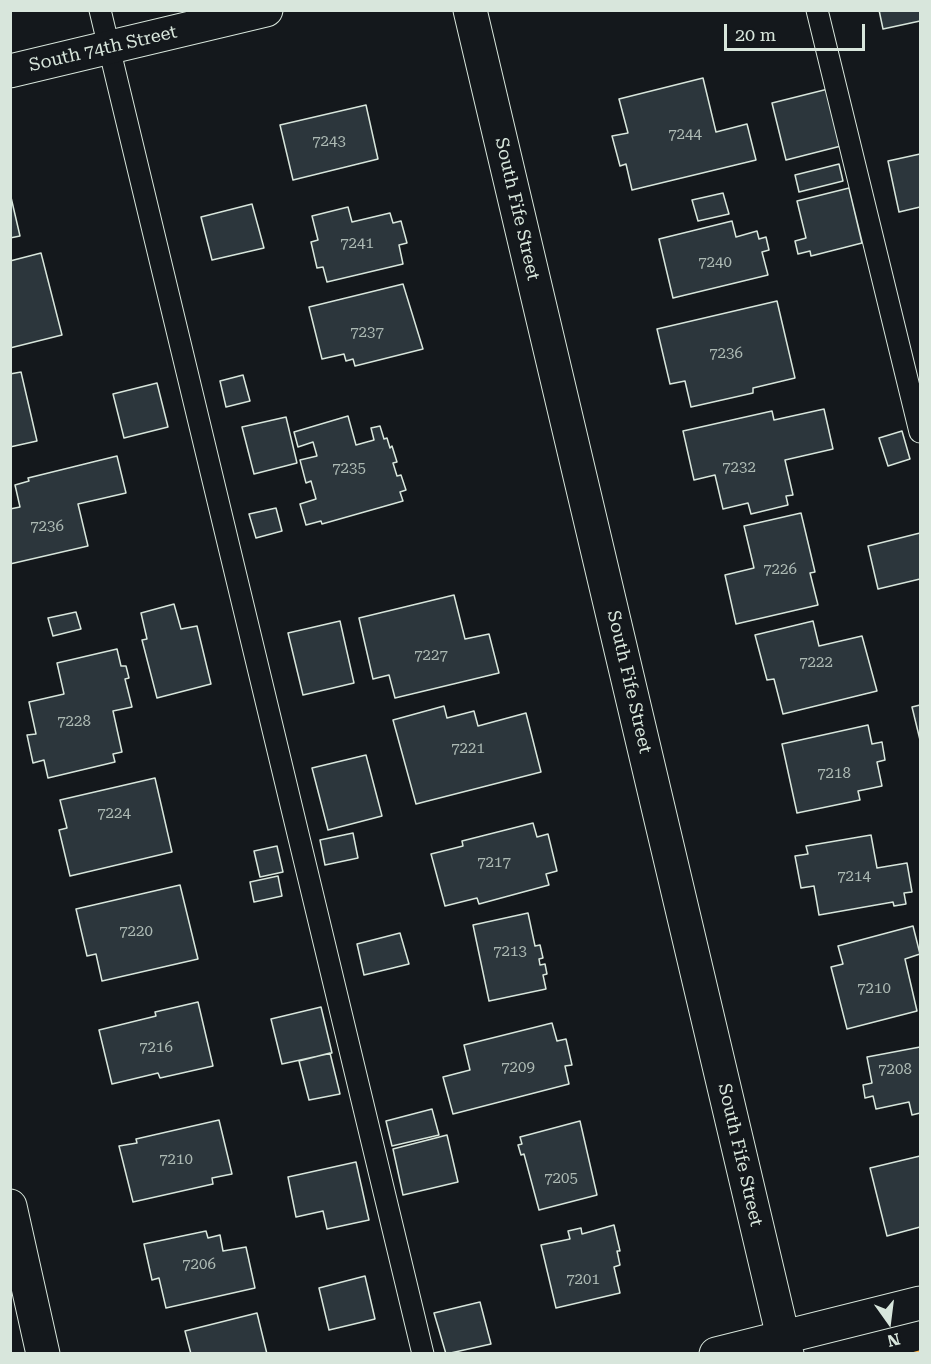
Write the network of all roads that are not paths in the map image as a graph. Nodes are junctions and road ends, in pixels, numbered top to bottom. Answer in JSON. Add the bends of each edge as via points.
{"nodes":[{"id":1,"x":100,"y":10,"type":"edge"},
{"id":2,"x":266,"y":10,"type":"edge"},
{"id":3,"x":470,"y":10,"type":"edge"},
{"id":4,"x":817,"y":10,"type":"edge"},
{"id":5,"x":109,"y":48,"type":"junction"},
{"id":6,"x":10,"y":72,"type":"edge"},
{"id":7,"x":921,"y":432,"type":"edge"},
{"id":8,"x":10,"y":1206,"type":"edge"},
{"id":9,"x":921,"y":1303,"type":"edge"},
{"id":10,"x":785,"y":1345,"type":"edge"},
{"id":11,"x":43,"y":1353,"type":"edge"},
{"id":12,"x":423,"y":1353,"type":"edge"},
{"id":13,"x":716,"y":1353,"type":"edge"}],
"edges":[{"from":1,"to":5,"type":"lane"},
{"from":2,"to":5,"type":"street","name":"South 74th Street"},
{"from":3,"to":10,"type":"street","name":"South Fife Street"},
{"from":4,"to":7,"type":"lane"},
{"from":5,"to":6,"type":"street","name":"South 74th Street"},
{"from":5,"to":12,"type":"lane"},
{"from":8,"to":11,"type":"street"},
{"from":9,"to":10,"type":"street"},
{"from":10,"to":13,"type":"street"}]}
